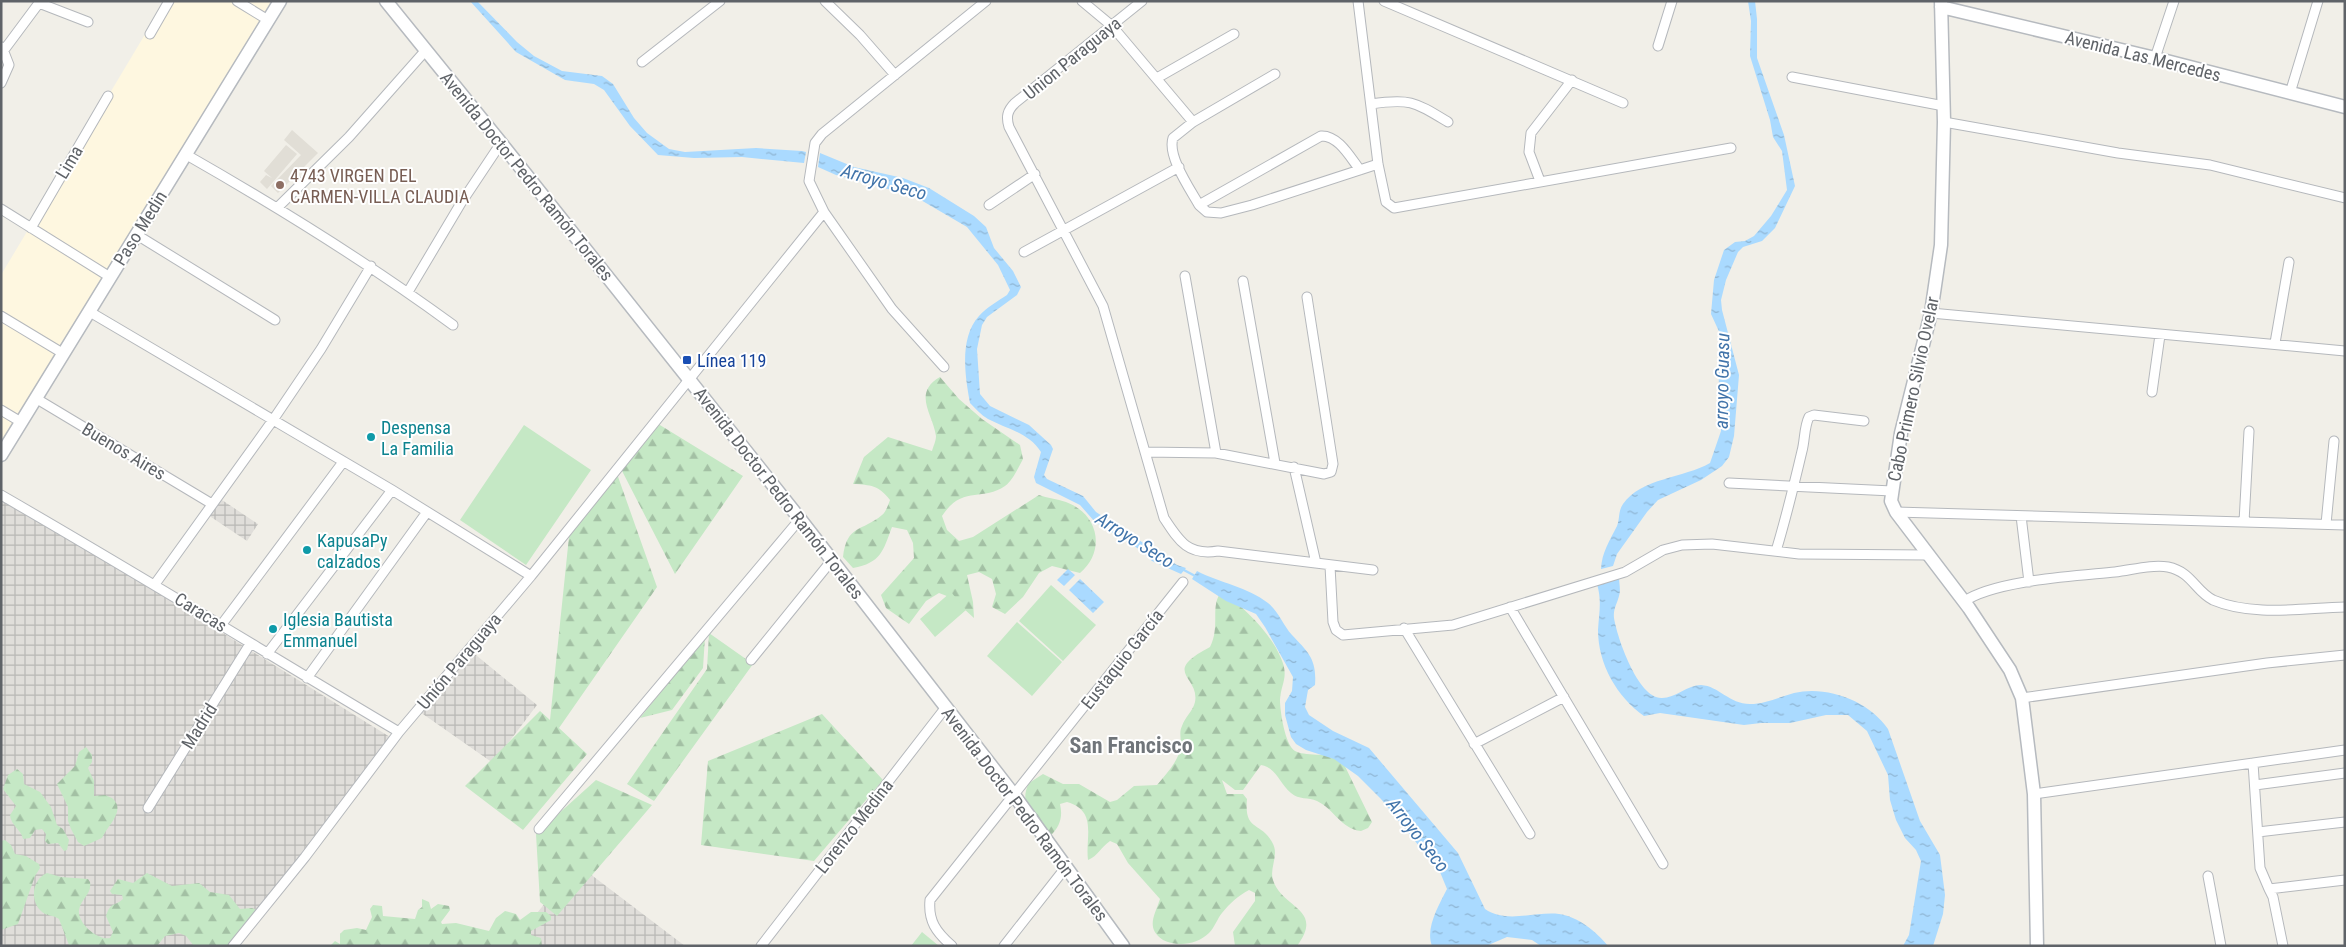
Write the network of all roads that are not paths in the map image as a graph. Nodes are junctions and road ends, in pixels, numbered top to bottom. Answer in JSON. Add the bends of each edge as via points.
{"nodes":[{"id":1,"x":169,"y":1,"type":"edge"},
{"id":2,"x":237,"y":1,"type":"edge"},
{"id":3,"x":280,"y":1,"type":"edge"},
{"id":4,"x":386,"y":1,"type":"edge"},
{"id":5,"x":720,"y":1,"type":"edge"},
{"id":6,"x":825,"y":1,"type":"edge"},
{"id":7,"x":986,"y":1,"type":"edge"},
{"id":8,"x":1082,"y":1,"type":"edge"},
{"id":9,"x":1142,"y":1,"type":"edge"},
{"id":10,"x":1358,"y":1,"type":"edge"},
{"id":11,"x":1384,"y":1,"type":"edge"},
{"id":12,"x":1672,"y":1,"type":"edge"},
{"id":13,"x":2174,"y":1,"type":"edge"},
{"id":14,"x":2318,"y":1,"type":"edge"},
{"id":15,"x":1396,"y":4,"type":"edge"},
{"id":16,"x":1941,"y":4,"type":"edge"},
{"id":17,"x":268,"y":20,"type":"junction"},
{"id":18,"x":88,"y":22,"type":"dead end"},
{"id":19,"x":1112,"y":26,"type":"junction"},
{"id":20,"x":150,"y":34,"type":"dead end"},
{"id":21,"x":1234,"y":34,"type":"dead end"},
{"id":22,"x":1658,"y":46,"type":"dead end"},
{"id":23,"x":3,"y":48,"type":"edge"},
{"id":24,"x":426,"y":50,"type":"junction"},
{"id":25,"x":2155,"y":58,"type":"junction"},
{"id":26,"x":642,"y":62,"type":"dead end"},
{"id":27,"x":1275,"y":74,"type":"dead end"},
{"id":28,"x":895,"y":75,"type":"junction"},
{"id":29,"x":1792,"y":77,"type":"dead end"},
{"id":30,"x":1157,"y":78,"type":"junction"},
{"id":31,"x":1572,"y":80,"type":"junction"},
{"id":32,"x":1,"y":83,"type":"edge"},
{"id":33,"x":2290,"y":93,"type":"junction"},
{"id":34,"x":108,"y":96,"type":"dead end"},
{"id":35,"x":1623,"y":103,"type":"dead end"},
{"id":36,"x":1371,"y":104,"type":"junction"},
{"id":37,"x":1944,"y":106,"type":"junction"},
{"id":38,"x":2345,"y":107,"type":"edge"},
{"id":39,"x":1193,"y":122,"type":"junction"},
{"id":40,"x":1448,"y":122,"type":"dead end"},
{"id":41,"x":1944,"y":122,"type":"junction"},
{"id":42,"x":501,"y":142,"type":"junction"},
{"id":43,"x":1731,"y":148,"type":"dead end"},
{"id":44,"x":185,"y":154,"type":"junction"},
{"id":45,"x":1378,"y":164,"type":"junction"},
{"id":46,"x":1178,"y":167,"type":"junction"},
{"id":47,"x":1360,"y":170,"type":"junction"},
{"id":48,"x":1036,"y":174,"type":"junction"},
{"id":49,"x":1540,"y":182,"type":"junction"},
{"id":50,"x":2345,"y":198,"type":"edge"},
{"id":51,"x":990,"y":205,"type":"dead end"},
{"id":52,"x":1199,"y":205,"type":"junction"},
{"id":53,"x":278,"y":207,"type":"junction"},
{"id":54,"x":1,"y":209,"type":"edge"},
{"id":55,"x":824,"y":212,"type":"junction"},
{"id":56,"x":30,"y":228,"type":"junction"},
{"id":57,"x":1064,"y":229,"type":"junction"},
{"id":58,"x":137,"y":235,"type":"junction"},
{"id":59,"x":1024,"y":252,"type":"dead end"},
{"id":60,"x":2289,"y":262,"type":"dead end"},
{"id":61,"x":371,"y":266,"type":"junction"},
{"id":62,"x":1185,"y":276,"type":"dead end"},
{"id":63,"x":110,"y":277,"type":"junction"},
{"id":64,"x":1243,"y":282,"type":"dead end"},
{"id":65,"x":408,"y":292,"type":"junction"},
{"id":66,"x":1307,"y":297,"type":"dead end"},
{"id":67,"x":90,"y":312,"type":"junction"},
{"id":68,"x":1930,"y":313,"type":"junction"},
{"id":69,"x":1,"y":316,"type":"edge"},
{"id":70,"x":275,"y":320,"type":"dead end"},
{"id":71,"x":453,"y":325,"type":"dead end"},
{"id":72,"x":2160,"y":335,"type":"junction"},
{"id":73,"x":2275,"y":342,"type":"junction"},
{"id":74,"x":2345,"y":351,"type":"edge"},
{"id":75,"x":64,"y":354,"type":"junction"},
{"id":76,"x":944,"y":367,"type":"dead end"},
{"id":77,"x":689,"y":378,"type":"junction"},
{"id":78,"x":2152,"y":392,"type":"dead end"},
{"id":79,"x":36,"y":399,"type":"junction"},
{"id":80,"x":1,"y":410,"type":"edge"},
{"id":81,"x":273,"y":420,"type":"junction"},
{"id":82,"x":1864,"y":421,"type":"dead end"},
{"id":83,"x":21,"y":422,"type":"junction"},
{"id":84,"x":2249,"y":431,"type":"dead end"},
{"id":85,"x":2334,"y":441,"type":"dead end"},
{"id":86,"x":1145,"y":452,"type":"junction"},
{"id":87,"x":1216,"y":453,"type":"junction"},
{"id":88,"x":1,"y":456,"type":"edge"},
{"id":89,"x":343,"y":462,"type":"junction"},
{"id":90,"x":1275,"y":463,"type":"junction"},
{"id":91,"x":1294,"y":467,"type":"junction"},
{"id":92,"x":1729,"y":483,"type":"dead end"},
{"id":93,"x":1794,"y":484,"type":"junction"},
{"id":94,"x":392,"y":490,"type":"junction"},
{"id":95,"x":1892,"y":491,"type":"junction"},
{"id":96,"x":1,"y":495,"type":"edge"},
{"id":97,"x":212,"y":504,"type":"junction"},
{"id":98,"x":427,"y":512,"type":"junction"},
{"id":99,"x":1896,"y":512,"type":"junction"},
{"id":100,"x":2021,"y":516,"type":"junction"},
{"id":101,"x":800,"y":519,"type":"junction"},
{"id":102,"x":2244,"y":522,"type":"junction"},
{"id":103,"x":2326,"y":524,"type":"junction"},
{"id":104,"x":2345,"y":525,"type":"edge"},
{"id":105,"x":1776,"y":551,"type":"junction"},
{"id":106,"x":1929,"y":555,"type":"junction"},
{"id":107,"x":832,"y":560,"type":"junction"},
{"id":108,"x":1316,"y":563,"type":"junction"},
{"id":109,"x":1330,"y":566,"type":"junction"},
{"id":110,"x":1373,"y":570,"type":"dead end"},
{"id":111,"x":531,"y":576,"type":"junction"},
{"id":112,"x":1183,"y":582,"type":"dead end"},
{"id":113,"x":2029,"y":582,"type":"junction"},
{"id":114,"x":155,"y":584,"type":"junction"},
{"id":115,"x":1963,"y":602,"type":"junction"},
{"id":116,"x":1510,"y":607,"type":"junction"},
{"id":117,"x":2345,"y":607,"type":"edge"},
{"id":118,"x":222,"y":624,"type":"junction"},
{"id":119,"x":1404,"y":628,"type":"junction"},
{"id":120,"x":250,"y":644,"type":"junction"},
{"id":121,"x":267,"y":654,"type":"junction"},
{"id":122,"x":2345,"y":655,"type":"edge"},
{"id":123,"x":751,"y":660,"type":"dead end"},
{"id":124,"x":307,"y":678,"type":"junction"},
{"id":125,"x":1564,"y":697,"type":"junction"},
{"id":126,"x":2022,"y":698,"type":"junction"},
{"id":127,"x":946,"y":707,"type":"junction"},
{"id":128,"x":399,"y":732,"type":"junction"},
{"id":129,"x":1474,"y":744,"type":"junction"},
{"id":130,"x":2345,"y":750,"type":"edge"},
{"id":131,"x":2253,"y":763,"type":"junction"},
{"id":132,"x":2345,"y":773,"type":"edge"},
{"id":133,"x":2255,"y":784,"type":"junction"},
{"id":134,"x":2034,"y":794,"type":"junction"},
{"id":135,"x":1014,"y":795,"type":"junction"},
{"id":136,"x":148,"y":808,"type":"dead end"},
{"id":137,"x":2345,"y":822,"type":"edge"},
{"id":138,"x":540,"y":829,"type":"dead end"},
{"id":139,"x":2258,"y":832,"type":"junction"},
{"id":140,"x":1530,"y":834,"type":"dead end"},
{"id":141,"x":1663,"y":864,"type":"dead end"},
{"id":142,"x":1066,"y":867,"type":"junction"},
{"id":143,"x":2208,"y":876,"type":"dead end"},
{"id":144,"x":2345,"y":880,"type":"edge"},
{"id":145,"x":2269,"y":889,"type":"junction"},
{"id":146,"x":233,"y":946,"type":"edge"},
{"id":147,"x":761,"y":946,"type":"edge"},
{"id":148,"x":952,"y":946,"type":"edge"},
{"id":149,"x":1004,"y":946,"type":"edge"},
{"id":150,"x":1123,"y":946,"type":"edge"},
{"id":151,"x":2038,"y":946,"type":"edge"},
{"id":152,"x":2221,"y":946,"type":"edge"},
{"id":153,"x":2283,"y":946,"type":"edge"}],
"edges":[{"from":1,"to":20,"type":"street"},
{"from":2,"to":17,"type":"street"},
{"from":3,"to":17,"type":"street","name":"Paso Medin"},
{"from":4,"to":24,"type":"street","name":"Avenida Doctor Pedro Ramón Torales"},
{"from":5,"to":26,"type":"street"},
{"from":6,"to":28,"type":"street"},
{"from":7,"to":28,"type":"street"},
{"from":8,"to":19,"type":"street"},
{"from":9,"to":19,"type":"street","name":"Union Paraguaya"},
{"from":10,"to":36,"type":"street"},
{"from":11,"to":15,"type":"street"},
{"from":12,"to":22,"type":"street"},
{"from":13,"to":25,"type":"street"},
{"from":14,"to":33,"type":"street"},
{"from":15,"to":31,"type":"street"},
{"from":16,"to":25,"type":"street","name":"Avenida Las Mercedes"},
{"from":16,"to":37,"type":"street","name":"Cabo Primero Silvio Ovelar"},
{"from":17,"to":44,"type":"street","name":"Paso Medin"},
{"from":18,"to":23,"type":"street","via":[[40,3]]},
{"from":19,"to":30,"type":"street"},
{"from":19,"to":48,"type":"street","name":"Union Paraguaya","via":[[1009,109],[1006,118],[1009,127]]},
{"from":21,"to":30,"type":"street"},
{"from":23,"to":32,"type":"street","via":[[9,70]]},
{"from":24,"to":42,"type":"street","name":"Avenida Doctor Pedro Ramón Torales"},
{"from":24,"to":53,"type":"street","via":[[349,137]]},
{"from":25,"to":33,"type":"street","name":"Avenida Las Mercedes"},
{"from":27,"to":39,"type":"street"},
{"from":28,"to":55,"type":"street","via":[[815,143],[809,181]]},
{"from":29,"to":37,"type":"street"},
{"from":30,"to":39,"type":"street"},
{"from":31,"to":35,"type":"street"},
{"from":31,"to":49,"type":"street","via":[[1531,133],[1529,152]]},
{"from":33,"to":38,"type":"street","name":"Avenida Las Mercedes"},
{"from":34,"to":56,"type":"street","name":"Lima"},
{"from":36,"to":40,"type":"street","via":[[1399,100],[1417,103]]},
{"from":36,"to":45,"type":"street"},
{"from":37,"to":41,"type":"street","name":"Cabo Primero Silvio Ovelar"},
{"from":39,"to":46,"type":"street","via":[[1172,138]]},
{"from":41,"to":50,"type":"street","via":[[2118,153],[2210,165]]},
{"from":41,"to":68,"type":"street","name":"Cabo Primero Silvio Ovelar","via":[[1941,245]]},
{"from":42,"to":65,"type":"street"},
{"from":42,"to":77,"type":"street","name":"Avenida Doctor Pedro Ramón Torales"},
{"from":43,"to":49,"type":"street"},
{"from":44,"to":53,"type":"street"},
{"from":44,"to":58,"type":"street","name":"Paso Medin"},
{"from":45,"to":47,"type":"street"},
{"from":45,"to":49,"type":"street","via":[[1386,202],[1394,208]]},
{"from":46,"to":52,"type":"street"},
{"from":46,"to":57,"type":"street"},
{"from":47,"to":52,"type":"street","via":[[1221,213],[1207,212]]},
{"from":47,"to":52,"type":"street","via":[[1334,139],[1321,136]]},
{"from":48,"to":51,"type":"street"},
{"from":48,"to":57,"type":"street"},
{"from":53,"to":61,"type":"street"},
{"from":54,"to":56,"type":"street"},
{"from":55,"to":76,"type":"street","via":[[892,308]]},
{"from":55,"to":77,"type":"street","name":"Unión Paraguaya"},
{"from":56,"to":63,"type":"street"},
{"from":57,"to":59,"type":"street"},
{"from":57,"to":86,"type":"street","via":[[1103,306]]},
{"from":58,"to":63,"type":"street","name":"Paso Medin"},
{"from":58,"to":70,"type":"street"},
{"from":60,"to":73,"type":"street"},
{"from":61,"to":65,"type":"street"},
{"from":61,"to":81,"type":"street","via":[[322,350]]},
{"from":62,"to":87,"type":"street"},
{"from":63,"to":67,"type":"street","name":"Paso Medin"},
{"from":64,"to":90,"type":"street"},
{"from":65,"to":71,"type":"street"},
{"from":66,"to":91,"type":"street","via":[[1333,464],[1332,472],[1324,474]]},
{"from":67,"to":75,"type":"street","name":"Paso Medin"},
{"from":67,"to":81,"type":"street"},
{"from":68,"to":72,"type":"street"},
{"from":68,"to":95,"type":"street","name":"Cabo Primero Silvio Ovelar","via":[[1901,433]]},
{"from":69,"to":75,"type":"street"},
{"from":72,"to":73,"type":"street"},
{"from":72,"to":78,"type":"street"},
{"from":73,"to":74,"type":"street"},
{"from":75,"to":79,"type":"street","name":"Paso Medin"},
{"from":77,"to":101,"type":"street","name":"Avenida Doctor Pedro Ramón Torales"},
{"from":77,"to":111,"type":"street","name":"Unión Paraguaya"},
{"from":79,"to":83,"type":"street","name":"Paso Medin"},
{"from":79,"to":97,"type":"street","name":"Buenos Aires"},
{"from":80,"to":83,"type":"street"},
{"from":81,"to":89,"type":"street"},
{"from":81,"to":97,"type":"street"},
{"from":82,"to":93,"type":"street","via":[[1809,417]]},
{"from":83,"to":88,"type":"street","name":"Paso Medin"},
{"from":84,"to":102,"type":"street"},
{"from":85,"to":103,"type":"street"},
{"from":86,"to":87,"type":"street"},
{"from":86,"to":108,"type":"street","via":[[1164,518],[1189,549],[1201,553],[1218,551]]},
{"from":87,"to":90,"type":"street"},
{"from":89,"to":94,"type":"street"},
{"from":89,"to":118,"type":"street"},
{"from":90,"to":91,"type":"street"},
{"from":91,"to":108,"type":"street"},
{"from":92,"to":93,"type":"street"},
{"from":93,"to":95,"type":"street"},
{"from":93,"to":105,"type":"street"},
{"from":94,"to":98,"type":"street"},
{"from":94,"to":121,"type":"street"},
{"from":95,"to":99,"type":"street","name":"Cabo Primero Silvio Ovelar","via":[[1891,501]]},
{"from":96,"to":114,"type":"street","name":"Caracas"},
{"from":97,"to":114,"type":"street"},
{"from":98,"to":111,"type":"street"},
{"from":98,"to":124,"type":"street"},
{"from":99,"to":100,"type":"street"},
{"from":99,"to":106,"type":"street","name":"Cabo Primero Silvio Ovelar"},
{"from":100,"to":102,"type":"street"},
{"from":100,"to":113,"type":"street"},
{"from":101,"to":107,"type":"street","name":"Avenida Doctor Pedro Ramón Torales"},
{"from":101,"to":138,"type":"street"},
{"from":102,"to":103,"type":"street"},
{"from":103,"to":104,"type":"street"},
{"from":105,"to":106,"type":"street"},
{"from":105,"to":116,"type":"street","via":[[1712,544],[1682,545],[1663,550],[1625,572]]},
{"from":106,"to":115,"type":"street","name":"Cabo Primero Silvio Ovelar"},
{"from":107,"to":123,"type":"street"},
{"from":107,"to":127,"type":"street","name":"Avenida Doctor Pedro Ramón Torales"},
{"from":108,"to":109,"type":"street"},
{"from":109,"to":110,"type":"street"},
{"from":109,"to":119,"type":"street","via":[[1336,630],[1343,635]]},
{"from":111,"to":128,"type":"street","name":"Unión Paraguaya"},
{"from":112,"to":135,"type":"street","name":"Eustaquio García"},
{"from":113,"to":115,"type":"street","via":[[1973,595]]},
{"from":113,"to":117,"type":"street","via":[[2168,567],[2186,574],[2209,598],[2253,610]]},
{"from":114,"to":118,"type":"street","name":"Caracas"},
{"from":115,"to":126,"type":"street","name":"Cabo Primero Silvio Ovelar","via":[[2010,670]]},
{"from":116,"to":119,"type":"street","via":[[1453,624]]},
{"from":116,"to":125,"type":"street"},
{"from":118,"to":120,"type":"street","name":"Caracas"},
{"from":119,"to":129,"type":"street"},
{"from":120,"to":121,"type":"street","name":"Caracas"},
{"from":120,"to":136,"type":"street","name":"Madrid"},
{"from":121,"to":124,"type":"street","name":"Caracas"},
{"from":122,"to":126,"type":"street"},
{"from":124,"to":128,"type":"street","name":"Caracas"},
{"from":125,"to":129,"type":"street"},
{"from":125,"to":141,"type":"street"},
{"from":126,"to":134,"type":"street","name":"Cabo Primero Silvio Ovelar"},
{"from":127,"to":135,"type":"street","name":"Avenida Doctor Pedro Ramón Torales"},
{"from":127,"to":147,"type":"street","name":"Lorenzo Medina"},
{"from":128,"to":146,"type":"street","name":"Unión Paraguaya"},
{"from":129,"to":140,"type":"street"},
{"from":130,"to":131,"type":"street"},
{"from":131,"to":133,"type":"street"},
{"from":131,"to":134,"type":"street"},
{"from":132,"to":133,"type":"street"},
{"from":133,"to":139,"type":"street"},
{"from":134,"to":151,"type":"street","name":"Cabo Primero Silvio Ovelar"},
{"from":135,"to":142,"type":"street","name":"Avenida Doctor Pedro Ramón Torales"},
{"from":135,"to":148,"type":"street","name":"Eustaquio García","via":[[930,900],[929,915],[933,926]]},
{"from":137,"to":139,"type":"street"},
{"from":139,"to":145,"type":"street","via":[[2260,868]]},
{"from":142,"to":149,"type":"street"},
{"from":142,"to":150,"type":"street","name":"Avenida Doctor Pedro Ramón Torales"},
{"from":143,"to":152,"type":"street"},
{"from":144,"to":145,"type":"street"},
{"from":145,"to":153,"type":"street"}]}
